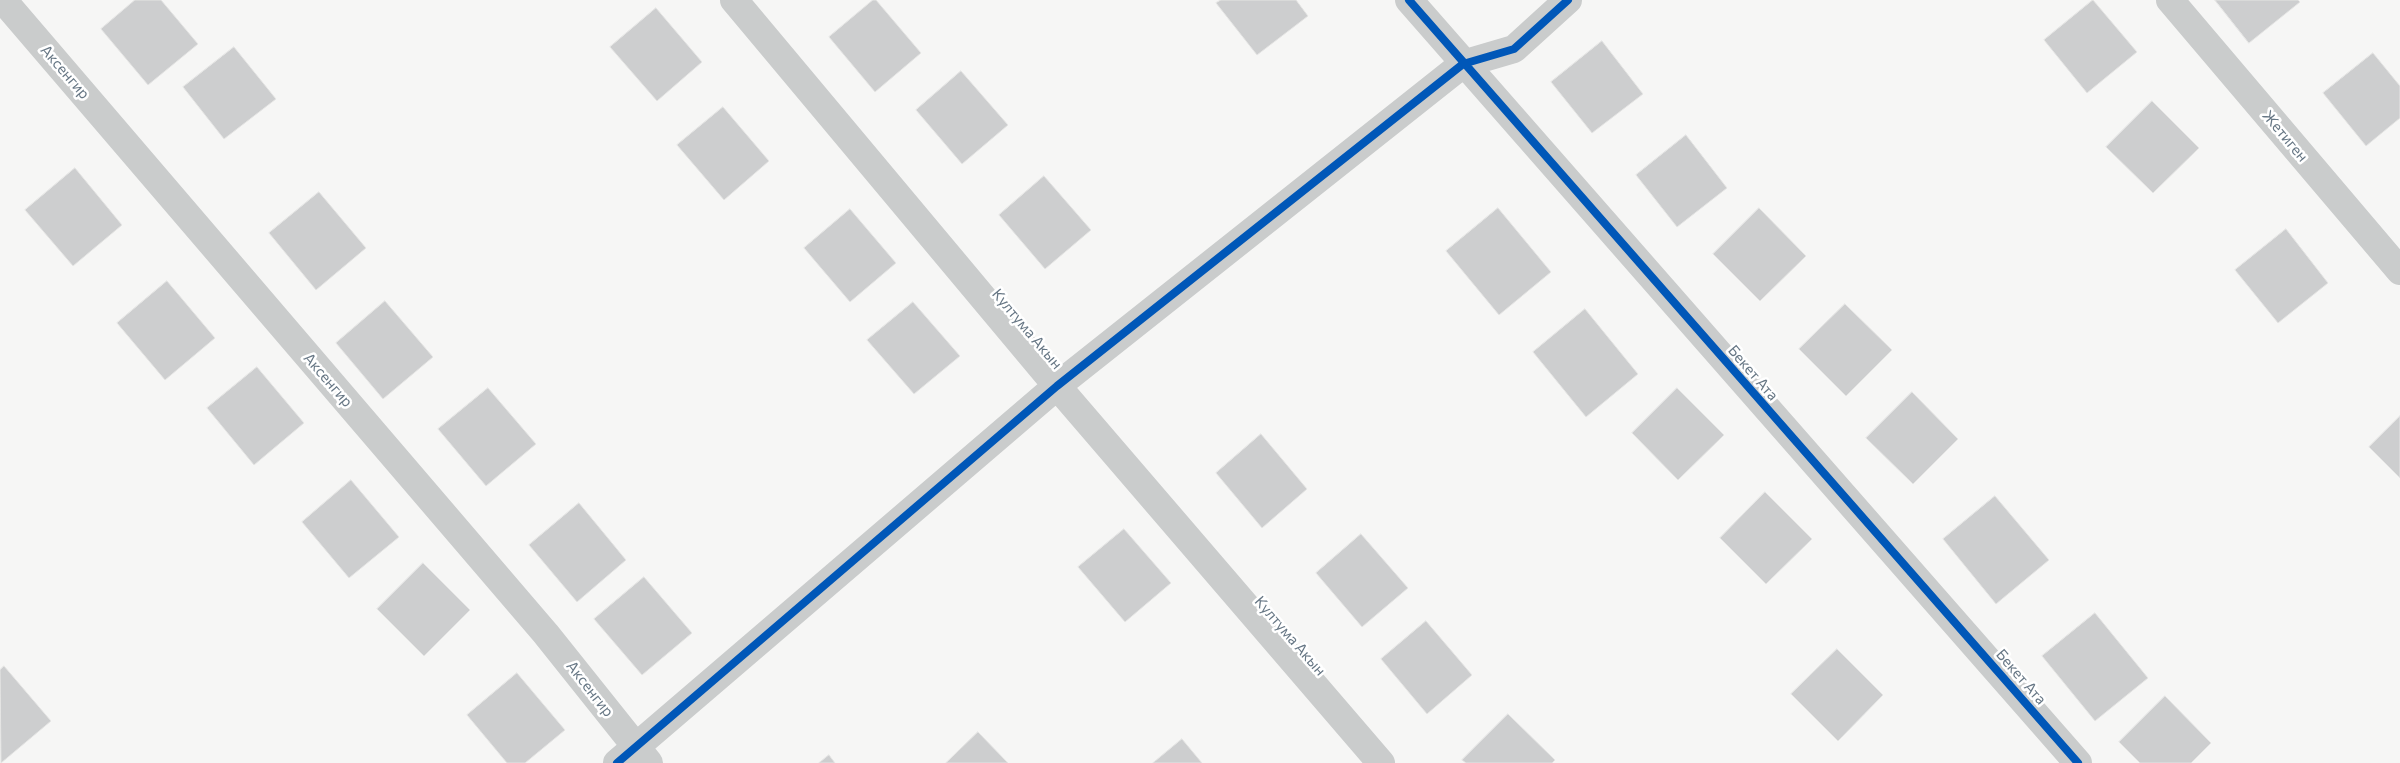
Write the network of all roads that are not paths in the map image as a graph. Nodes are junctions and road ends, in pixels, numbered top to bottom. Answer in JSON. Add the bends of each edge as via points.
{"nodes":[{"id":1,"x":3,"y":0,"type":"edge"},
{"id":2,"x":734,"y":0,"type":"edge"},
{"id":3,"x":1409,"y":0,"type":"edge"},
{"id":4,"x":1568,"y":0,"type":"edge"},
{"id":5,"x":2170,"y":0,"type":"edge"},
{"id":6,"x":1463,"y":64,"type":"junction"},
{"id":7,"x":2400,"y":271,"type":"edge"},
{"id":8,"x":1058,"y":386,"type":"junction"},
{"id":9,"x":634,"y":758,"type":"edge"},
{"id":10,"x":1381,"y":763,"type":"edge"},
{"id":11,"x":2078,"y":763,"type":"edge"}],
"edges":[{"from":1,"to":9,"type":"street","name":"Аксенгир","via":[[546,634]]},
{"from":2,"to":8,"type":"street","name":"Култума Акын"},
{"from":3,"to":6,"type":"street","name":"Бекет Ата"},
{"from":4,"to":6,"type":"street","via":[[1514,49]]},
{"from":5,"to":7,"type":"street","name":"Жетиген"},
{"from":6,"to":8,"type":"street"},
{"from":6,"to":11,"type":"street","name":"Бекет Ата"},
{"from":8,"to":9,"type":"street"},
{"from":8,"to":10,"type":"street","name":"Култума Акын"}]}
